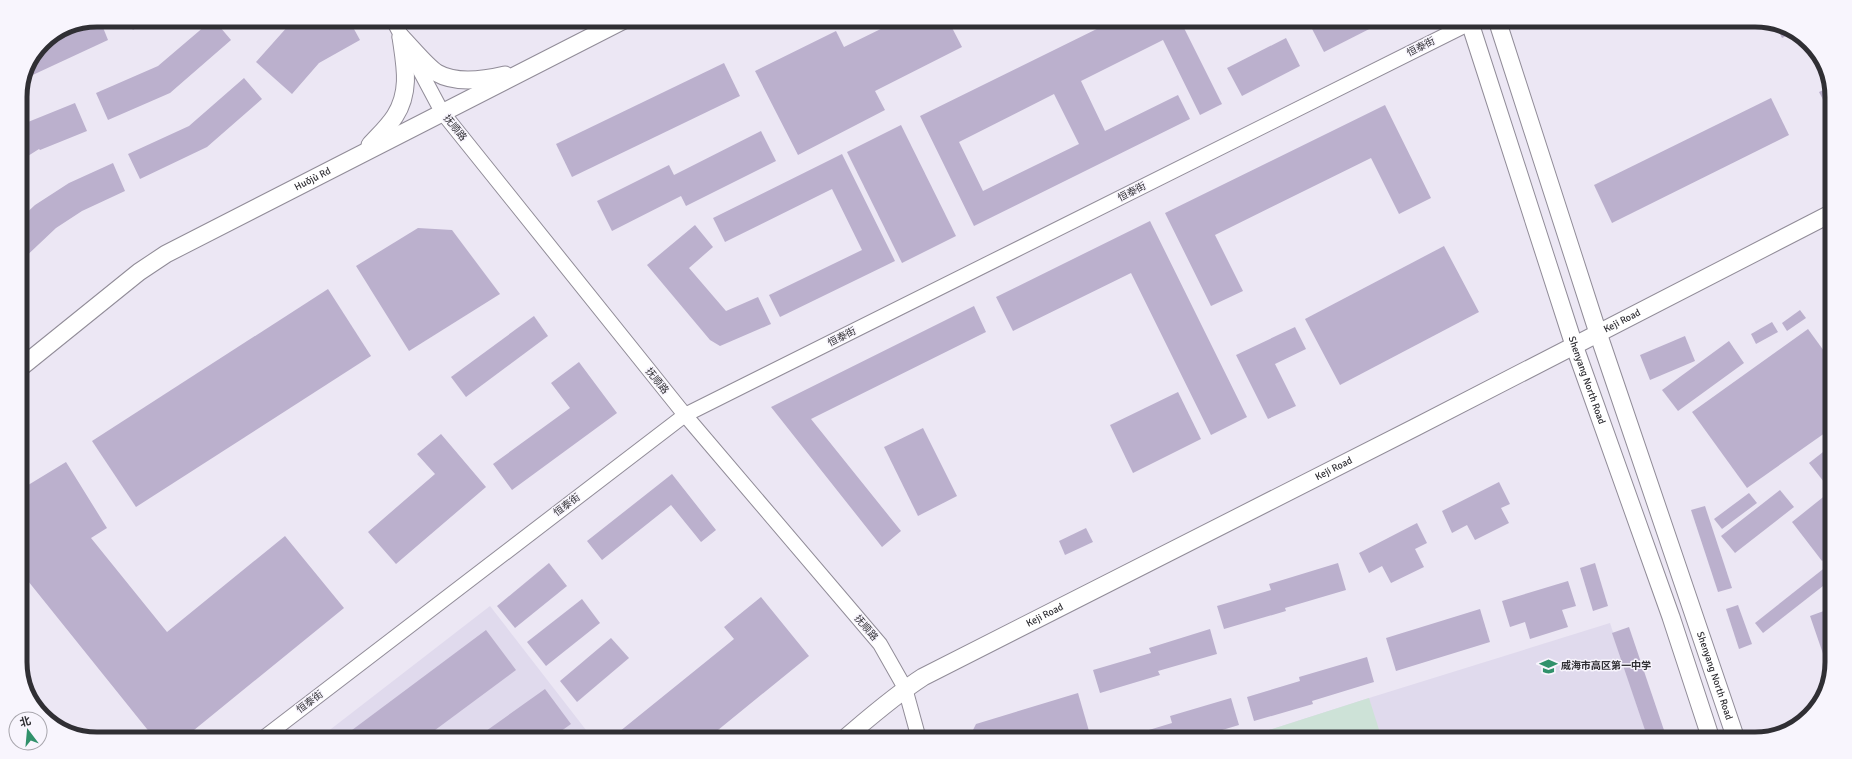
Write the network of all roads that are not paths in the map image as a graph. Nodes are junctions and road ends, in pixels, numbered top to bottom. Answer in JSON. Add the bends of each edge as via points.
{"nodes":[{"id":1,"x":396,"y":27,"type":"edge"},
{"id":2,"x":610,"y":27,"type":"edge"},
{"id":3,"x":1459,"y":27,"type":"edge"},
{"id":4,"x":1473,"y":27,"type":"edge"},
{"id":5,"x":1498,"y":27,"type":"edge"},
{"id":6,"x":401,"y":37,"type":"junction"},
{"id":7,"x":525,"y":70,"type":"junction"},
{"id":8,"x":442,"y":112,"type":"junction"},
{"id":9,"x":365,"y":151,"type":"junction"},
{"id":10,"x":1825,"y":216,"type":"edge"},
{"id":11,"x":1598,"y":333,"type":"junction"},
{"id":12,"x":1574,"y":345,"type":"junction"},
{"id":13,"x":27,"y":362,"type":"edge"},
{"id":14,"x":685,"y":415,"type":"junction"},
{"id":15,"x":905,"y":688,"type":"junction"},
{"id":16,"x":271,"y":732,"type":"edge"},
{"id":17,"x":852,"y":732,"type":"edge"},
{"id":18,"x":917,"y":732,"type":"edge"},
{"id":19,"x":1709,"y":732,"type":"edge"},
{"id":20,"x":1734,"y":732,"type":"edge"}],
"edges":[{"from":1,"to":6,"type":"street","name":"抚顺路"},
{"from":2,"to":7,"type":"main road","name":"Huǒjù Rd"},
{"from":3,"to":14,"type":"street","name":"恒泰街"},
{"from":4,"to":12,"type":"main road","name":"Shenyang North Road"},
{"from":5,"to":11,"type":"main road","name":"Shenyang North Road"},
{"from":6,"to":7,"type":"main road","via":[[436,72],[453,78],[485,79]]},
{"from":6,"to":8,"type":"street","name":"抚顺路"},
{"from":6,"to":9,"type":"main road","via":[[407,76],[404,97],[395,116]]},
{"from":7,"to":8,"type":"main road","name":"Huǒjù Rd"},
{"from":8,"to":9,"type":"main road","name":"Huǒjù Rd"},
{"from":8,"to":14,"type":"street","name":"抚顺路"},
{"from":9,"to":13,"type":"main road","name":"Huǒjù Rd","via":[[166,254],[139,272]]},
{"from":10,"to":11,"type":"main road","name":"Keji Road"},
{"from":11,"to":12,"type":"main road","name":"Keji Road"},
{"from":11,"to":20,"type":"main road","name":"Shenyang North Road"},
{"from":12,"to":15,"type":"main road","name":"Keji Road"},
{"from":12,"to":19,"type":"main road","name":"Shenyang North Road","via":[[1671,617]]},
{"from":14,"to":15,"type":"street","name":"抚顺路","via":[[880,644]]},
{"from":14,"to":16,"type":"street","name":"恒泰街"},
{"from":15,"to":17,"type":"main road","name":"Keji Road"},
{"from":15,"to":18,"type":"street","name":"抚顺路"}]}
